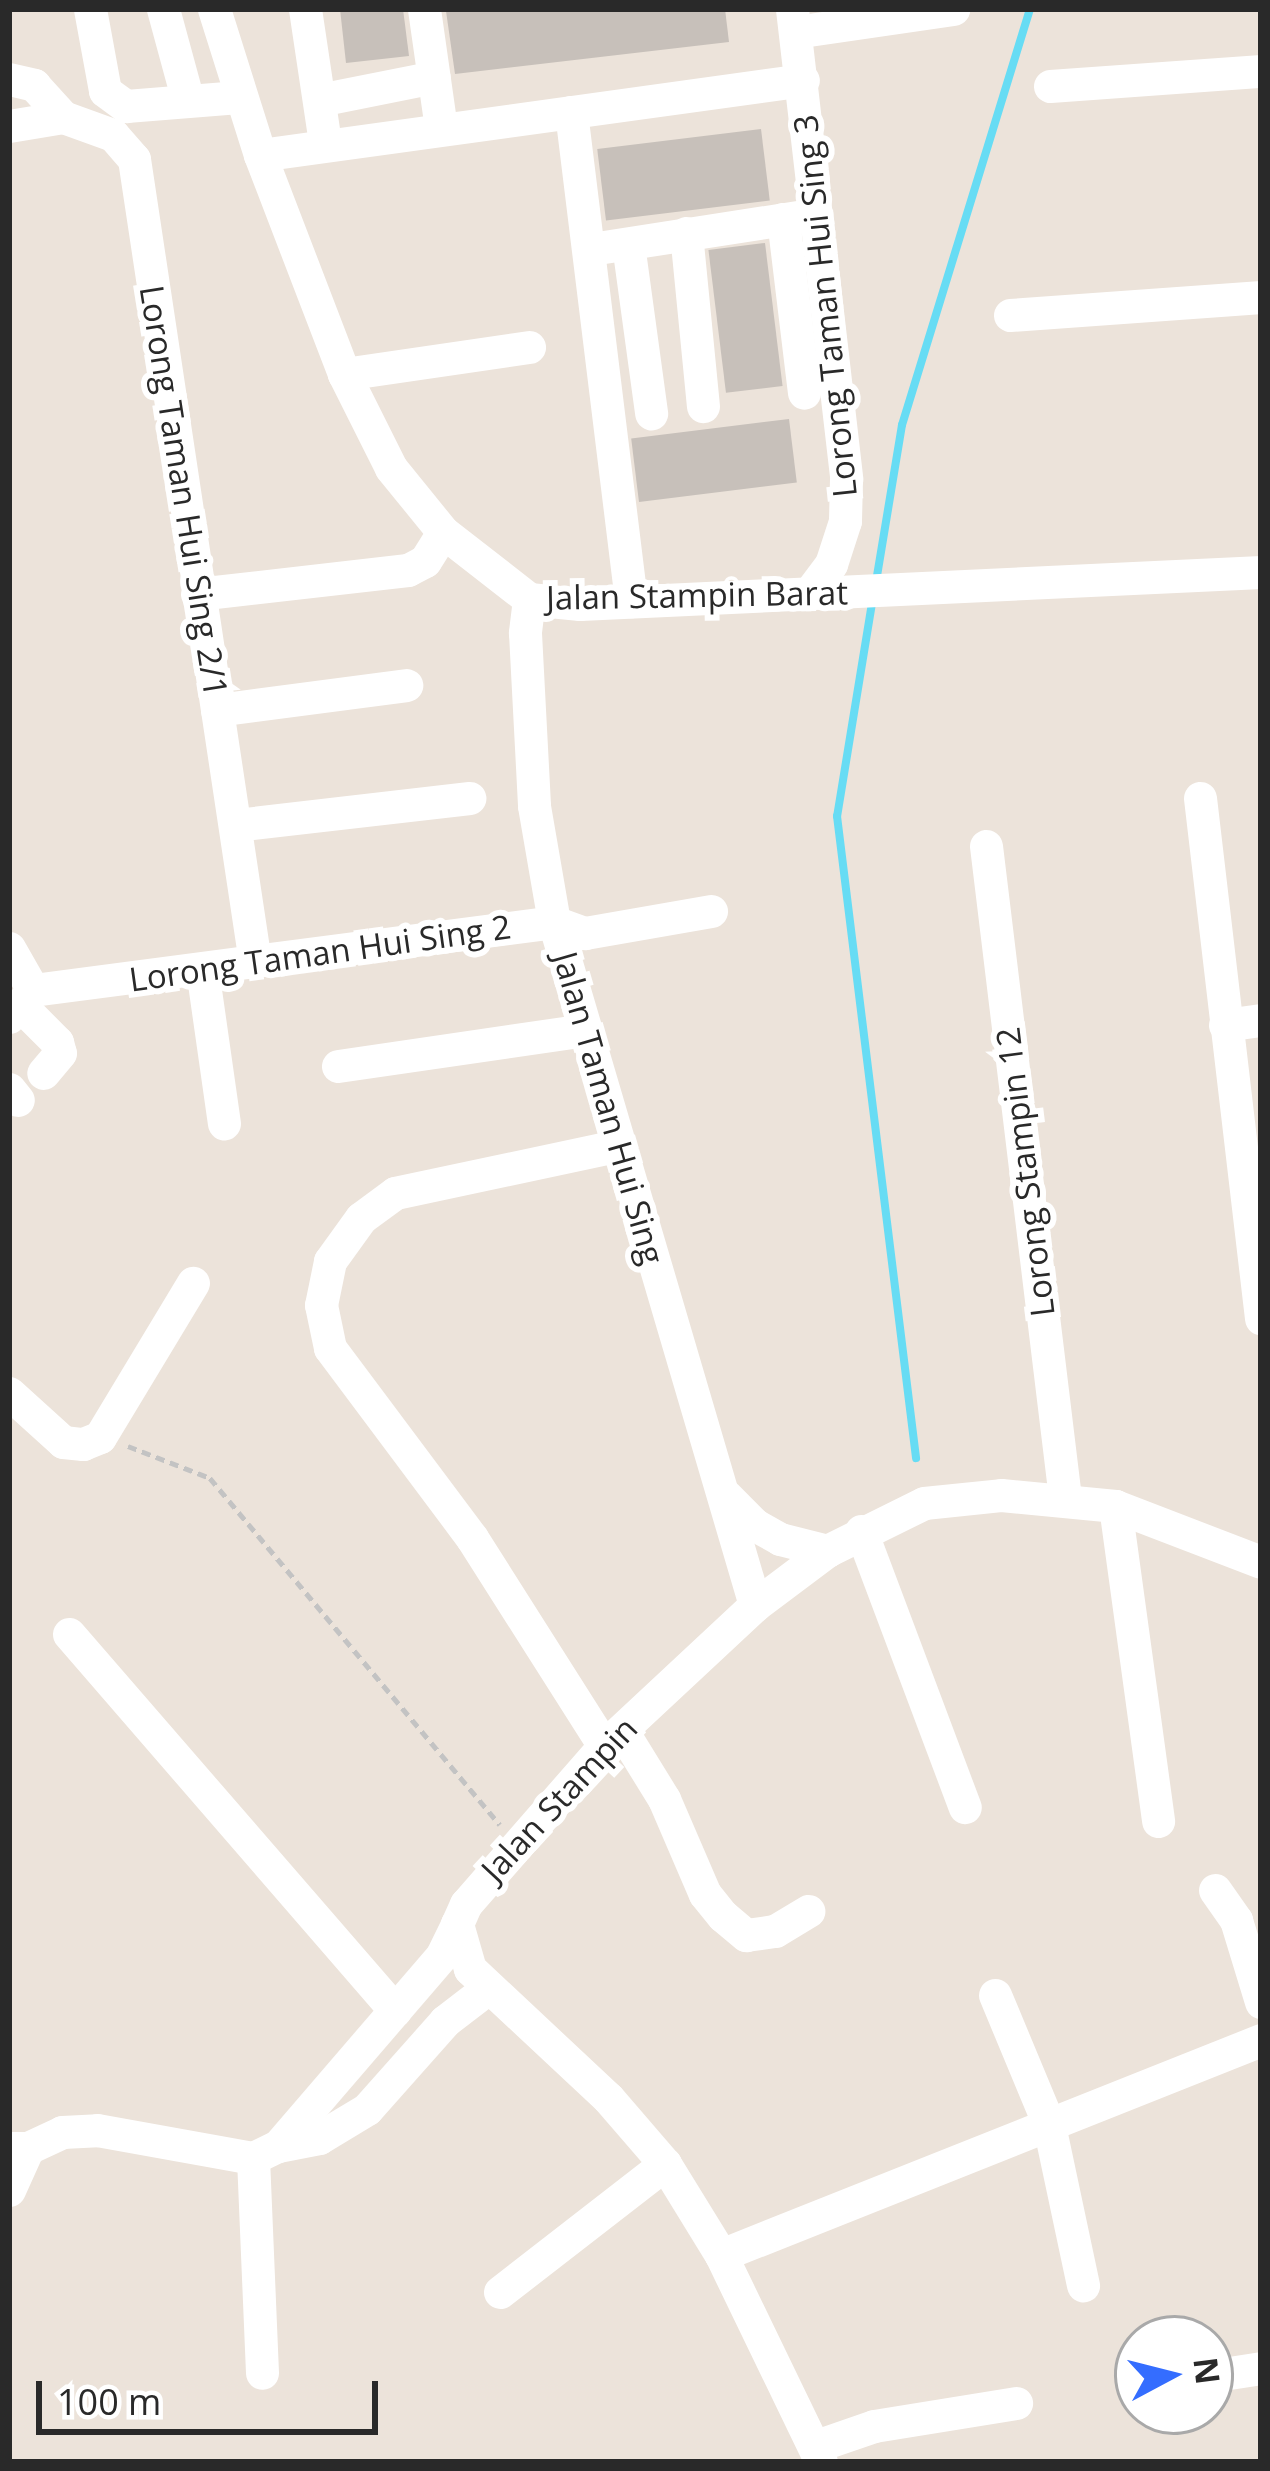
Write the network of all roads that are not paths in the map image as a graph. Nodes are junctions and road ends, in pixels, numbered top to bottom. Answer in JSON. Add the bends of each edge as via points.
{"nodes":[{"id":1,"x":90,"y":9,"type":"edge"},
{"id":2,"x":163,"y":9,"type":"edge"},
{"id":3,"x":214,"y":9,"type":"edge"},
{"id":4,"x":305,"y":9,"type":"edge"},
{"id":5,"x":424,"y":9,"type":"edge"},
{"id":6,"x":953,"y":9,"type":"edge"},
{"id":7,"x":794,"y":21,"type":"edge"},
{"id":8,"x":1261,"y":71,"type":"edge"},
{"id":9,"x":434,"y":77,"type":"junction"},
{"id":10,"x":9,"y":79,"type":"edge"},
{"id":11,"x":803,"y":80,"type":"junction"},
{"id":12,"x":1050,"y":86,"type":"dead end"},
{"id":13,"x":239,"y":97,"type":"junction"},
{"id":14,"x":319,"y":100,"type":"junction"},
{"id":15,"x":188,"y":101,"type":"junction"},
{"id":16,"x":571,"y":112,"type":"junction"},
{"id":17,"x":63,"y":117,"type":"junction"},
{"id":18,"x":9,"y":127,"type":"edge"},
{"id":19,"x":441,"y":129,"type":"junction"},
{"id":20,"x":325,"y":142,"type":"junction"},
{"id":21,"x":260,"y":155,"type":"junction"},
{"id":22,"x":800,"y":216,"type":"junction"},
{"id":23,"x":686,"y":233,"type":"junction"},
{"id":24,"x":628,"y":244,"type":"junction"},
{"id":25,"x":591,"y":249,"type":"junction"},
{"id":26,"x":1261,"y":297,"type":"edge"},
{"id":27,"x":1010,"y":315,"type":"dead end"},
{"id":28,"x":530,"y":347,"type":"dead end"},
{"id":29,"x":344,"y":374,"type":"junction"},
{"id":30,"x":804,"y":393,"type":"dead end"},
{"id":31,"x":704,"y":406,"type":"dead end"},
{"id":32,"x":651,"y":412,"type":"dead end"},
{"id":33,"x":443,"y":532,"type":"junction"},
{"id":34,"x":1261,"y":572,"type":"edge"},
{"id":35,"x":197,"y":594,"type":"junction"},
{"id":36,"x":808,"y":594,"type":"junction"},
{"id":37,"x":529,"y":599,"type":"junction"},
{"id":38,"x":631,"y":601,"type":"junction"},
{"id":39,"x":406,"y":685,"type":"dead end"},
{"id":40,"x":217,"y":710,"type":"junction"},
{"id":41,"x":469,"y":798,"type":"dead end"},
{"id":42,"x":1200,"y":798,"type":"dead end"},
{"id":43,"x":236,"y":825,"type":"junction"},
{"id":44,"x":986,"y":846,"type":"dead end"},
{"id":45,"x":711,"y":911,"type":"dead end"},
{"id":46,"x":554,"y":922,"type":"junction"},
{"id":47,"x":9,"y":948,"type":"edge"},
{"id":48,"x":255,"y":962,"type":"junction"},
{"id":49,"x":202,"y":969,"type":"junction"},
{"id":50,"x":21,"y":1004,"type":"edge"},
{"id":51,"x":1261,"y":1020,"type":"edge"},
{"id":52,"x":1226,"y":1025,"type":"junction"},
{"id":53,"x":584,"y":1030,"type":"junction"},
{"id":54,"x":338,"y":1066,"type":"dead end"},
{"id":55,"x":43,"y":1073,"type":"dead end"},
{"id":56,"x":224,"y":1123,"type":"dead end"},
{"id":57,"x":1250,"y":1143,"type":"edge"},
{"id":58,"x":620,"y":1144,"type":"junction"},
{"id":59,"x":1258,"y":1259,"type":"edge"},
{"id":60,"x":193,"y":1283,"type":"dead end"},
{"id":61,"x":1261,"y":1318,"type":"edge"},
{"id":62,"x":9,"y":1393,"type":"edge"},
{"id":63,"x":721,"y":1490,"type":"junction"},
{"id":64,"x":1064,"y":1498,"type":"junction"},
{"id":65,"x":1115,"y":1506,"type":"junction"},
{"id":66,"x":861,"y":1532,"type":"junction"},
{"id":67,"x":827,"y":1551,"type":"junction"},
{"id":68,"x":1261,"y":1562,"type":"edge"},
{"id":69,"x":755,"y":1605,"type":"junction"},
{"id":70,"x":69,"y":1634,"type":"dead end"},
{"id":71,"x":613,"y":1738,"type":"junction"},
{"id":72,"x":965,"y":1807,"type":"dead end"},
{"id":73,"x":1158,"y":1821,"type":"dead end"},
{"id":74,"x":1215,"y":1890,"type":"dead end"},
{"id":75,"x":808,"y":1911,"type":"dead end"},
{"id":76,"x":457,"y":1924,"type":"junction"},
{"id":77,"x":488,"y":1988,"type":"junction"},
{"id":78,"x":995,"y":1995,"type":"dead end"},
{"id":79,"x":1261,"y":2002,"type":"edge"},
{"id":80,"x":395,"y":2010,"type":"junction"},
{"id":81,"x":1261,"y":2039,"type":"edge"},
{"id":82,"x":1048,"y":2126,"type":"junction"},
{"id":83,"x":18,"y":2148,"type":"edge"},
{"id":84,"x":266,"y":2152,"type":"junction"},
{"id":85,"x":665,"y":2164,"type":"junction"},
{"id":86,"x":9,"y":2190,"type":"edge"},
{"id":87,"x":721,"y":2255,"type":"junction"},
{"id":88,"x":1083,"y":2285,"type":"dead end"},
{"id":89,"x":500,"y":2292,"type":"dead end"},
{"id":90,"x":262,"y":2373,"type":"dead end"},
{"id":91,"x":1016,"y":2404,"type":"dead end"},
{"id":92,"x":819,"y":2454,"type":"edge"}],
"edges":[{"from":1,"to":15,"type":"street","via":[[105,92],[126,106]]},
{"from":2,"to":15,"type":"street"},
{"from":3,"to":13,"type":"street","name":"Jalan Stampin Barat"},
{"from":4,"to":14,"type":"street"},
{"from":5,"to":9,"type":"street"},
{"from":6,"to":7,"type":"street"},
{"from":7,"to":11,"type":"street","name":"Lorong Taman Hui Sing 3"},
{"from":8,"to":12,"type":"street"},
{"from":9,"to":14,"type":"street"},
{"from":9,"to":19,"type":"street"},
{"from":10,"to":17,"type":"street","name":"Lorong Taman Hui Sing 2/1","via":[[34,85]]},
{"from":11,"to":16,"type":"street"},
{"from":11,"to":22,"type":"street","name":"Lorong Taman Hui Sing 3"},
{"from":13,"to":15,"type":"street"},
{"from":13,"to":21,"type":"street","name":"Jalan Stampin Barat"},
{"from":14,"to":20,"type":"street"},
{"from":16,"to":19,"type":"street"},
{"from":16,"to":25,"type":"street"},
{"from":17,"to":18,"type":"street"},
{"from":17,"to":35,"type":"street","name":"Lorong Taman Hui Sing 2/1","via":[[113,135],[134,159]]},
{"from":19,"to":20,"type":"street"},
{"from":20,"to":21,"type":"street"},
{"from":21,"to":29,"type":"street","name":"Jalan Stampin Barat"},
{"from":22,"to":23,"type":"street"},
{"from":22,"to":30,"type":"street"},
{"from":22,"to":36,"type":"street","name":"Lorong Taman Hui Sing 3","via":[[846,479],[845,521],[830,564]]},
{"from":23,"to":24,"type":"street"},
{"from":23,"to":31,"type":"street"},
{"from":24,"to":25,"type":"street"},
{"from":24,"to":32,"type":"street"},
{"from":25,"to":38,"type":"street"},
{"from":26,"to":27,"type":"street"},
{"from":28,"to":29,"type":"street"},
{"from":29,"to":33,"type":"street","name":"Jalan Stampin Barat","via":[[391,468]]},
{"from":33,"to":35,"type":"street","via":[[425,561],[407,570]]},
{"from":33,"to":37,"type":"street","name":"Jalan Stampin Barat"},
{"from":34,"to":36,"type":"street","name":"Jalan Stampin Barat"},
{"from":35,"to":40,"type":"street","name":"Lorong Taman Hui Sing 2/1"},
{"from":36,"to":38,"type":"street","name":"Jalan Stampin Barat"},
{"from":37,"to":38,"type":"street","name":"Jalan Stampin Barat"},
{"from":37,"to":46,"type":"street","name":"Jalan Taman Hui Sing","via":[[534,806]]},
{"from":39,"to":40,"type":"street"},
{"from":40,"to":43,"type":"street","name":"Lorong Taman Hui Sing 2/1"},
{"from":41,"to":43,"type":"street"},
{"from":42,"to":52,"type":"street"},
{"from":43,"to":48,"type":"street","name":"Lorong Taman Hui Sing 2/1"},
{"from":44,"to":64,"type":"street","name":"Lorong Stampin 12"},
{"from":45,"to":46,"type":"street","name":"Lorong Taman Hui Sing 2","via":[[585,933]]},
{"from":46,"to":48,"type":"street","name":"Lorong Taman Hui Sing 2"},
{"from":46,"to":53,"type":"street","name":"Jalan Taman Hui Sing"},
{"from":47,"to":50,"type":"street"},
{"from":48,"to":49,"type":"street","name":"Lorong Taman Hui Sing 2"},
{"from":49,"to":50,"type":"street","name":"Lorong Taman Hui Sing 2"},
{"from":49,"to":56,"type":"street"},
{"from":50,"to":55,"type":"street","via":[[61,1053]]},
{"from":51,"to":52,"type":"street"},
{"from":52,"to":57,"type":"street"},
{"from":53,"to":54,"type":"street"},
{"from":53,"to":58,"type":"street","name":"Jalan Taman Hui Sing"},
{"from":57,"to":59,"type":"street"},
{"from":58,"to":63,"type":"street","name":"Jalan Taman Hui Sing"},
{"from":58,"to":71,"type":"street","via":[[395,1193],[361,1219],[330,1261],[321,1305],[331,1348]]},
{"from":59,"to":61,"type":"street"},
{"from":60,"to":62,"type":"street","via":[[100,1437],[63,1442]]},
{"from":63,"to":67,"type":"street","via":[[780,1540]]},
{"from":63,"to":69,"type":"street","name":"Jalan Taman Hui Sing"},
{"from":64,"to":65,"type":"street","name":"Jalan Stampin"},
{"from":64,"to":66,"type":"street","name":"Jalan Stampin","via":[[958,1496]]},
{"from":65,"to":68,"type":"street","name":"Jalan Stampin"},
{"from":65,"to":73,"type":"street"},
{"from":66,"to":67,"type":"street","name":"Jalan Stampin"},
{"from":66,"to":72,"type":"street"},
{"from":67,"to":69,"type":"street","name":"Jalan Stampin"},
{"from":69,"to":71,"type":"street","name":"Jalan Stampin"},
{"from":70,"to":80,"type":"street"},
{"from":71,"to":75,"type":"street","via":[[664,1799],[705,1894],[723,1916],[746,1935],[775,1931]]},
{"from":71,"to":76,"type":"street","name":"Jalan Stampin","via":[[477,1887]]},
{"from":74,"to":79,"type":"street","via":[[1236,1920]]},
{"from":76,"to":77,"type":"street","via":[[470,1969]]},
{"from":76,"to":80,"type":"street","name":"Jalan Stampin"},
{"from":77,"to":84,"type":"street","via":[[446,2020],[367,2109],[319,2138]]},
{"from":77,"to":85,"type":"street","via":[[608,2098]]},
{"from":78,"to":82,"type":"street"},
{"from":80,"to":84,"type":"street","name":"Jalan Stampin"},
{"from":81,"to":82,"type":"street"},
{"from":82,"to":87,"type":"street"},
{"from":82,"to":88,"type":"street"},
{"from":83,"to":84,"type":"street","via":[[97,2130]]},
{"from":83,"to":86,"type":"street"},
{"from":84,"to":90,"type":"street"},
{"from":85,"to":87,"type":"street"},
{"from":85,"to":89,"type":"street"},
{"from":87,"to":92,"type":"street"},
{"from":91,"to":92,"type":"street","via":[[874,2426]]}]}
